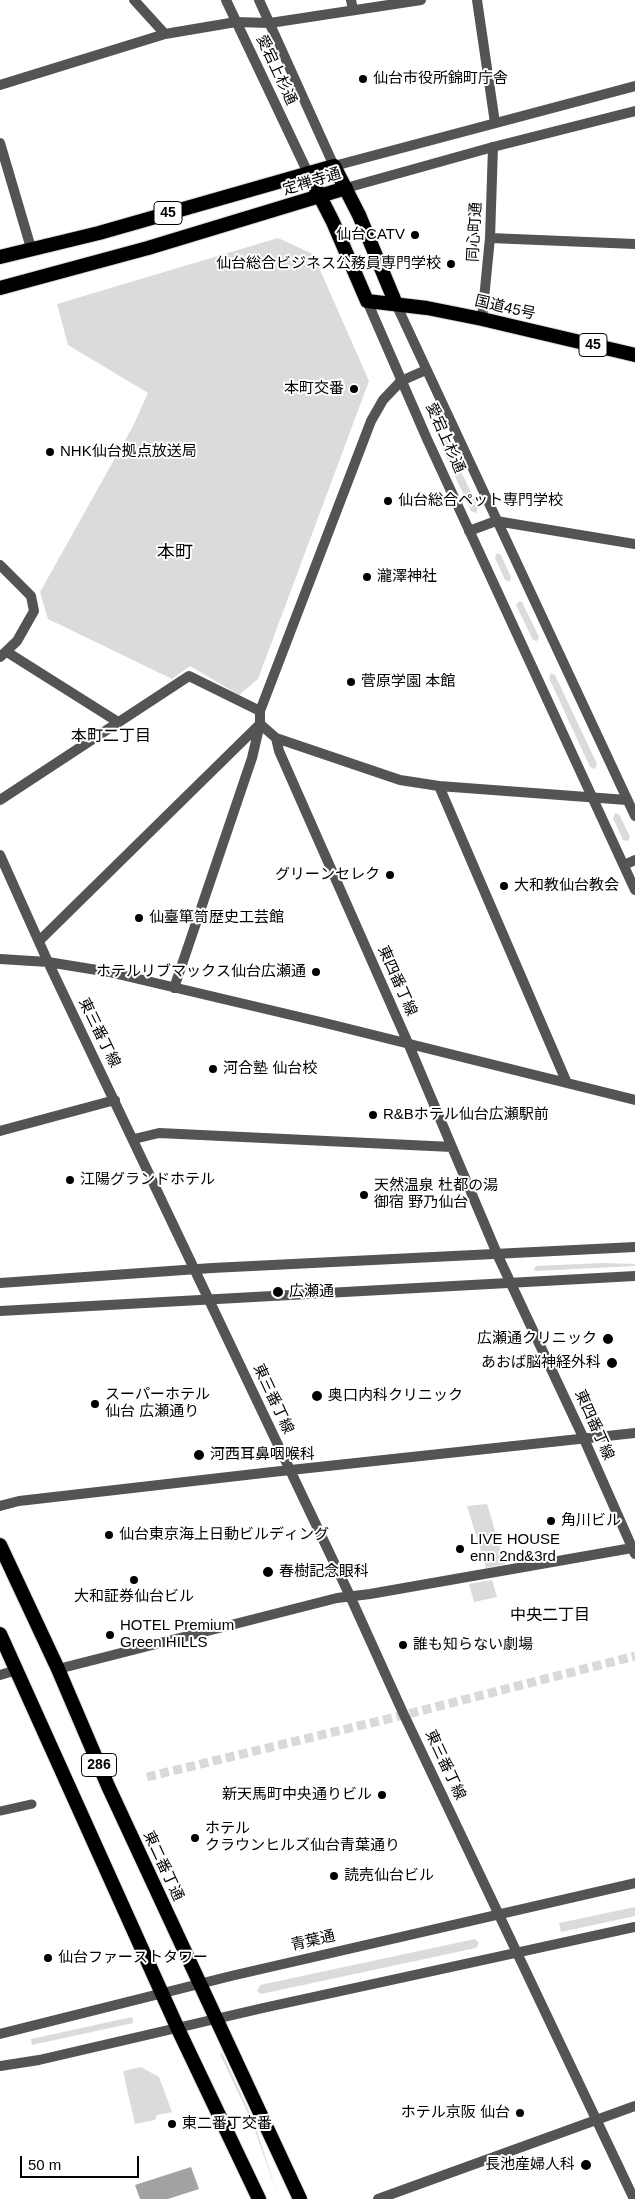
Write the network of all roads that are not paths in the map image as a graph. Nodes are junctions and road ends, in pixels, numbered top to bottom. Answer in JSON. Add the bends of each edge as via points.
{"nodes":[{"id":1,"x":134,"y":0,"type":"edge"},
{"id":2,"x":226,"y":0,"type":"edge"},
{"id":3,"x":259,"y":0,"type":"edge"},
{"id":4,"x":421,"y":0,"type":"edge"},
{"id":5,"x":477,"y":0,"type":"edge"},
{"id":6,"x":352,"y":5,"type":"edge"},
{"id":7,"x":236,"y":22,"type":"junction"},
{"id":8,"x":270,"y":23,"type":"junction"},
{"id":9,"x":165,"y":34,"type":"junction"},
{"id":10,"x":0,"y":85,"type":"edge"},
{"id":11,"x":635,"y":86,"type":"edge"},
{"id":12,"x":635,"y":111,"type":"edge"},
{"id":13,"x":495,"y":123,"type":"junction"},
{"id":14,"x":0,"y":143,"type":"edge"},
{"id":15,"x":493,"y":147,"type":"junction"},
{"id":16,"x":334,"y":166,"type":"junction"},
{"id":17,"x":308,"y":173,"type":"junction"},
{"id":18,"x":346,"y":188,"type":"junction"},
{"id":19,"x":320,"y":196,"type":"junction"},
{"id":20,"x":490,"y":238,"type":"junction"},
{"id":21,"x":635,"y":244,"type":"edge"},
{"id":22,"x":31,"y":248,"type":"junction"},
{"id":23,"x":0,"y":257,"type":"edge"},
{"id":24,"x":0,"y":288,"type":"edge"},
{"id":25,"x":367,"y":300,"type":"junction"},
{"id":26,"x":396,"y":304,"type":"junction"},
{"id":27,"x":482,"y":319,"type":"junction"},
{"id":28,"x":635,"y":355,"type":"edge"},
{"id":29,"x":426,"y":370,"type":"junction"},
{"id":30,"x":401,"y":380,"type":"junction"},
{"id":31,"x":496,"y":521,"type":"junction"},
{"id":32,"x":469,"y":531,"type":"junction"},
{"id":33,"x":635,"y":544,"type":"edge"},
{"id":34,"x":0,"y":565,"type":"edge"},
{"id":35,"x":3,"y":654,"type":"edge"},
{"id":36,"x":260,"y":711,"type":"junction"},
{"id":37,"x":118,"y":722,"type":"junction"},
{"id":38,"x":260,"y":724,"type":"junction"},
{"id":39,"x":276,"y":738,"type":"junction"},
{"id":40,"x":439,"y":786,"type":"junction"},
{"id":41,"x":592,"y":798,"type":"junction"},
{"id":42,"x":0,"y":800,"type":"edge"},
{"id":43,"x":628,"y":800,"type":"junction"},
{"id":44,"x":635,"y":816,"type":"edge"},
{"id":45,"x":0,"y":855,"type":"edge"},
{"id":46,"x":635,"y":860,"type":"edge"},
{"id":47,"x":624,"y":865,"type":"junction"},
{"id":48,"x":635,"y":890,"type":"edge"},
{"id":49,"x":39,"y":941,"type":"junction"},
{"id":50,"x":0,"y":959,"type":"edge"},
{"id":51,"x":48,"y":962,"type":"junction"},
{"id":52,"x":174,"y":988,"type":"junction"},
{"id":53,"x":408,"y":1043,"type":"junction"},
{"id":54,"x":567,"y":1083,"type":"junction"},
{"id":55,"x":115,"y":1100,"type":"junction"},
{"id":56,"x":635,"y":1100,"type":"edge"},
{"id":57,"x":0,"y":1131,"type":"edge"},
{"id":58,"x":134,"y":1139,"type":"junction"},
{"id":59,"x":452,"y":1147,"type":"junction"},
{"id":60,"x":635,"y":1247,"type":"edge"},
{"id":61,"x":498,"y":1256,"type":"junction"},
{"id":62,"x":195,"y":1269,"type":"junction"},
{"id":63,"x":635,"y":1276,"type":"edge"},
{"id":64,"x":511,"y":1282,"type":"junction"},
{"id":65,"x":0,"y":1283,"type":"edge"},
{"id":66,"x":209,"y":1299,"type":"junction"},
{"id":67,"x":0,"y":1311,"type":"edge"},
{"id":68,"x":635,"y":1432,"type":"edge"},
{"id":69,"x":584,"y":1439,"type":"junction"},
{"id":70,"x":290,"y":1470,"type":"junction"},
{"id":71,"x":0,"y":1506,"type":"edge"},
{"id":72,"x":0,"y":1546,"type":"edge"},
{"id":73,"x":634,"y":1551,"type":"edge"},
{"id":74,"x":350,"y":1596,"type":"junction"},
{"id":75,"x":0,"y":1634,"type":"edge"},
{"id":76,"x":58,"y":1668,"type":"junction"},
{"id":77,"x":17,"y":1670,"type":"junction"},
{"id":78,"x":0,"y":1674,"type":"edge"},
{"id":79,"x":32,"y":1804,"type":"dead end"},
{"id":80,"x":0,"y":1812,"type":"edge"},
{"id":81,"x":635,"y":1884,"type":"edge"},
{"id":82,"x":498,"y":1914,"type":"junction"},
{"id":83,"x":635,"y":1927,"type":"edge"},
{"id":84,"x":518,"y":1953,"type":"junction"},
{"id":85,"x":200,"y":1984,"type":"junction"},
{"id":86,"x":163,"y":1994,"type":"junction"},
{"id":87,"x":216,"y":2019,"type":"junction"},
{"id":88,"x":178,"y":2029,"type":"junction"},
{"id":89,"x":0,"y":2034,"type":"edge"},
{"id":90,"x":0,"y":2066,"type":"edge"},
{"id":91,"x":635,"y":2106,"type":"edge"},
{"id":92,"x":596,"y":2120,"type":"junction"},
{"id":93,"x":259,"y":2199,"type":"edge"},
{"id":94,"x":300,"y":2199,"type":"edge"},
{"id":95,"x":378,"y":2199,"type":"edge"},
{"id":96,"x":634,"y":2199,"type":"edge"}],
"edges":[{"from":1,"to":9,"type":"street"},
{"from":2,"to":7,"type":"street","name":"愛宕上杉通"},
{"from":3,"to":8,"type":"street","name":"愛宕上杉通"},
{"from":4,"to":6,"type":"street"},
{"from":5,"to":13,"type":"street"},
{"from":6,"to":8,"type":"street"},
{"from":7,"to":8,"type":"street"},
{"from":7,"to":9,"type":"street"},
{"from":7,"to":17,"type":"street","name":"愛宕上杉通"},
{"from":8,"to":16,"type":"street","name":"愛宕上杉通"},
{"from":9,"to":10,"type":"street"},
{"from":11,"to":13,"type":"street","name":"定禅寺通"},
{"from":12,"to":15,"type":"street","name":"定禅寺通"},
{"from":13,"to":16,"type":"street","name":"定禅寺通"},
{"from":14,"to":22,"type":"street"},
{"from":15,"to":18,"type":"street","name":"定禅寺通"},
{"from":15,"to":20,"type":"street","name":"同心町通"},
{"from":16,"to":17,"type":"highway","name":"定禅寺通","number":"45"},
{"from":16,"to":18,"type":"highway","name":"愛宕上杉通"},
{"from":17,"to":19,"type":"highway","name":"愛宕上杉通"},
{"from":17,"to":22,"type":"highway","name":"定禅寺通","number":"45","via":[[99,233]]},
{"from":18,"to":19,"type":"highway","name":"定禅寺通","number":"45"},
{"from":18,"to":26,"type":"highway","name":"愛宕上杉通"},
{"from":19,"to":24,"type":"highway","name":"定禅寺通","number":"45"},
{"from":19,"to":25,"type":"highway","name":"愛宕上杉通"},
{"from":20,"to":21,"type":"street"},
{"from":20,"to":27,"type":"street","name":"同心町通"},
{"from":22,"to":23,"type":"highway","name":"定禅寺通","number":"45"},
{"from":25,"to":26,"type":"highway","name":"国道45号","number":"45"},
{"from":25,"to":30,"type":"street","name":"愛宕上杉通"},
{"from":26,"to":27,"type":"highway","name":"国道45号","number":"45"},
{"from":26,"to":29,"type":"street","name":"愛宕上杉通"},
{"from":27,"to":28,"type":"highway","name":"国道45号","number":"45"},
{"from":29,"to":30,"type":"street"},
{"from":29,"to":31,"type":"street","name":"愛宕上杉通"},
{"from":30,"to":32,"type":"street","name":"愛宕上杉通"},
{"from":30,"to":36,"type":"street","via":[[383,400],[371,421]]},
{"from":31,"to":32,"type":"street"},
{"from":31,"to":33,"type":"street"},
{"from":31,"to":43,"type":"street","name":"愛宕上杉通"},
{"from":32,"to":41,"type":"street","name":"愛宕上杉通"},
{"from":34,"to":35,"type":"street","via":[[31,596],[34,604],[34,611],[17,641]]},
{"from":35,"to":37,"type":"street"},
{"from":36,"to":37,"type":"street","via":[[189,676]]},
{"from":36,"to":38,"type":"street"},
{"from":37,"to":42,"type":"street"},
{"from":38,"to":39,"type":"street"},
{"from":38,"to":49,"type":"street"},
{"from":38,"to":52,"type":"street","via":[[252,758]]},
{"from":39,"to":40,"type":"street","via":[[400,780]]},
{"from":39,"to":53,"type":"street","name":"東四番丁線"},
{"from":40,"to":41,"type":"street"},
{"from":40,"to":54,"type":"street"},
{"from":41,"to":43,"type":"street"},
{"from":41,"to":47,"type":"street","name":"愛宕上杉通"},
{"from":43,"to":44,"type":"street","name":"愛宕上杉通"},
{"from":45,"to":49,"type":"street","name":"東三番丁線"},
{"from":46,"to":47,"type":"street"},
{"from":47,"to":48,"type":"street","name":"愛宕上杉通"},
{"from":49,"to":51,"type":"street","name":"東三番丁線"},
{"from":50,"to":51,"type":"street"},
{"from":51,"to":52,"type":"street","via":[[109,972]]},
{"from":51,"to":55,"type":"street","name":"東三番丁線"},
{"from":52,"to":53,"type":"street"},
{"from":53,"to":54,"type":"street"},
{"from":53,"to":59,"type":"street","name":"東四番丁線"},
{"from":54,"to":56,"type":"street"},
{"from":55,"to":57,"type":"street"},
{"from":55,"to":58,"type":"street","name":"東三番丁線"},
{"from":58,"to":59,"type":"street","via":[[159,1133]]},
{"from":58,"to":62,"type":"street","name":"東三番丁線"},
{"from":59,"to":61,"type":"street","name":"東四番丁線"},
{"from":60,"to":61,"type":"street"},
{"from":61,"to":62,"type":"street"},
{"from":61,"to":64,"type":"street","name":"東四番丁線"},
{"from":62,"to":65,"type":"street"},
{"from":62,"to":66,"type":"street","name":"東三番丁線"},
{"from":63,"to":64,"type":"street"},
{"from":64,"to":66,"type":"street"},
{"from":64,"to":69,"type":"street","name":"東四番丁線"},
{"from":66,"to":67,"type":"street"},
{"from":66,"to":70,"type":"street","name":"東三番丁線"},
{"from":68,"to":69,"type":"street"},
{"from":69,"to":70,"type":"street"},
{"from":69,"to":73,"type":"street","name":"東四番丁線"},
{"from":70,"to":71,"type":"street","via":[[19,1501]]},
{"from":70,"to":74,"type":"street","name":"東三番丁線"},
{"from":72,"to":76,"type":"highway","name":"東二番丁通","number":"286"},
{"from":73,"to":74,"type":"street"},
{"from":74,"to":76,"type":"street"},
{"from":74,"to":82,"type":"street","name":"東三番丁線"},
{"from":75,"to":77,"type":"highway","number":"286"},
{"from":76,"to":85,"type":"highway","name":"東二番丁通","number":"286","via":[[108,1786]]},
{"from":77,"to":78,"type":"street"},
{"from":77,"to":86,"type":"highway","number":"286"},
{"from":79,"to":80,"type":"street"},
{"from":81,"to":82,"type":"street","name":"青葉通"},
{"from":82,"to":84,"type":"street","name":"東三番丁線"},
{"from":82,"to":85,"type":"street","name":"青葉通"},
{"from":83,"to":84,"type":"street"},
{"from":84,"to":87,"type":"street"},
{"from":84,"to":92,"type":"street","name":"東三番丁線"},
{"from":85,"to":86,"type":"street","name":"青葉通"},
{"from":85,"to":87,"type":"highway","name":"東二番丁通","number":"286"},
{"from":86,"to":88,"type":"highway","number":"286"},
{"from":86,"to":89,"type":"street","name":"青葉通"},
{"from":87,"to":88,"type":"street"},
{"from":87,"to":94,"type":"highway","name":"東二番丁通","number":"286"},
{"from":88,"to":90,"type":"street"},
{"from":88,"to":93,"type":"highway","number":"286"},
{"from":91,"to":92,"type":"street"},
{"from":92,"to":95,"type":"street"},
{"from":92,"to":96,"type":"street","name":"東三番丁線"}]}
